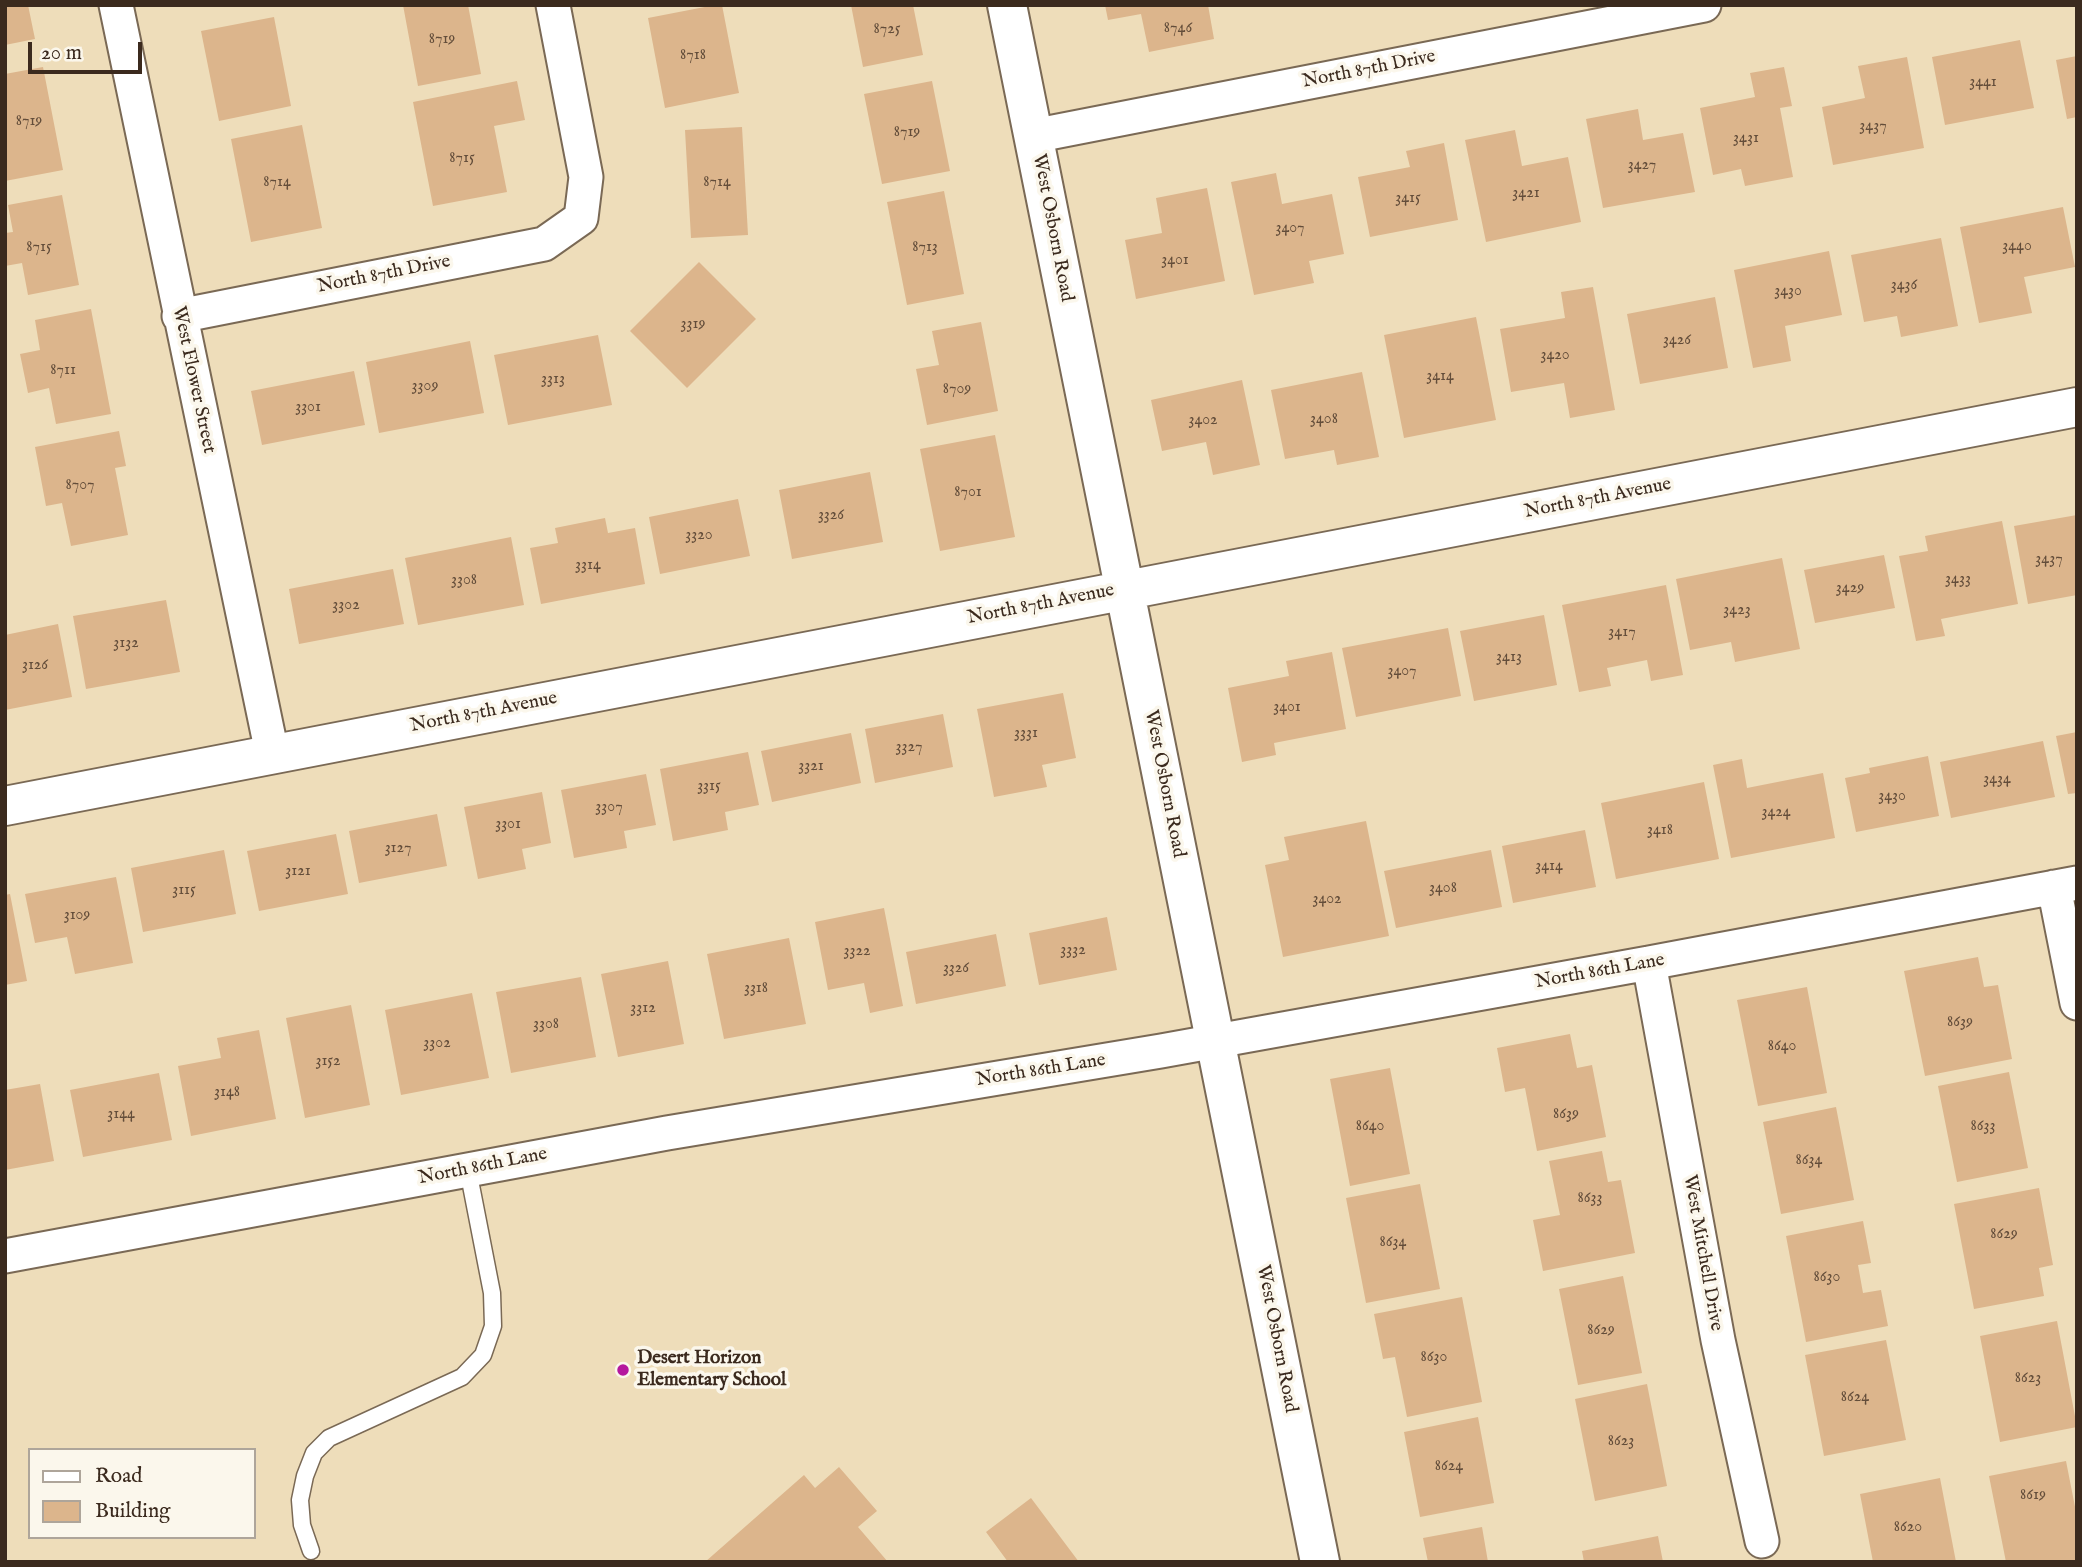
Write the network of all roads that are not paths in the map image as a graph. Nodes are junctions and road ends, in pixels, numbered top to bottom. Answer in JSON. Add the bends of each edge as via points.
{"nodes":[{"id":1,"x":116,"y":5,"type":"edge"},
{"id":2,"x":553,"y":5,"type":"edge"},
{"id":3,"x":1007,"y":5,"type":"edge"},
{"id":4,"x":1704,"y":5,"type":"edge"},
{"id":5,"x":1033,"y":136,"type":"junction"},
{"id":6,"x":180,"y":316,"type":"junction"},
{"id":7,"x":2077,"y":407,"type":"edge"},
{"id":8,"x":1124,"y":589,"type":"junction"},
{"id":9,"x":272,"y":753,"type":"junction"},
{"id":10,"x":5,"y":806,"type":"edge"},
{"id":11,"x":2065,"y":885,"type":"edge"},
{"id":12,"x":1649,"y":963,"type":"junction"},
{"id":13,"x":2077,"y":1003,"type":"edge"},
{"id":14,"x":1216,"y":1040,"type":"junction"},
{"id":15,"x":468,"y":1170,"type":"junction"},
{"id":16,"x":5,"y":1256,"type":"edge"},
{"id":17,"x":1762,"y":1541,"type":"dead end"},
{"id":18,"x":311,"y":1551,"type":"dead end"},
{"id":19,"x":1320,"y":1562,"type":"edge"}],
"edges":[{"from":1,"to":6,"type":"street","name":"West Flower Street"},
{"from":2,"to":6,"type":"street","name":"North 87th Drive","via":[[586,177],[581,218],[544,244]]},
{"from":3,"to":5,"type":"street","name":"West Osborn Road"},
{"from":4,"to":5,"type":"street","name":"North 87th Drive"},
{"from":5,"to":8,"type":"street","name":"West Osborn Road"},
{"from":6,"to":9,"type":"street","name":"West Flower Street"},
{"from":7,"to":8,"type":"street","name":"North 87th Avenue"},
{"from":8,"to":9,"type":"street","name":"North 87th Avenue"},
{"from":8,"to":14,"type":"street","name":"West Osborn Road"},
{"from":9,"to":10,"type":"street","name":"North 87th Avenue"},
{"from":11,"to":12,"type":"street","name":"North 86th Lane"},
{"from":11,"to":13,"type":"street"},
{"from":12,"to":14,"type":"street","name":"North 86th Lane"},
{"from":12,"to":17,"type":"street","name":"West Mitchell Drive","via":[[1718,1340]]},
{"from":14,"to":15,"type":"street","name":"North 86th Lane"},
{"from":14,"to":19,"type":"street","name":"West Osborn Road"},
{"from":15,"to":16,"type":"street","name":"North 86th Lane"},
{"from":15,"to":18,"type":"lane","via":[[492,1293],[493,1326],[483,1355],[462,1377],[329,1438],[314,1453],[300,1500]]}]}
